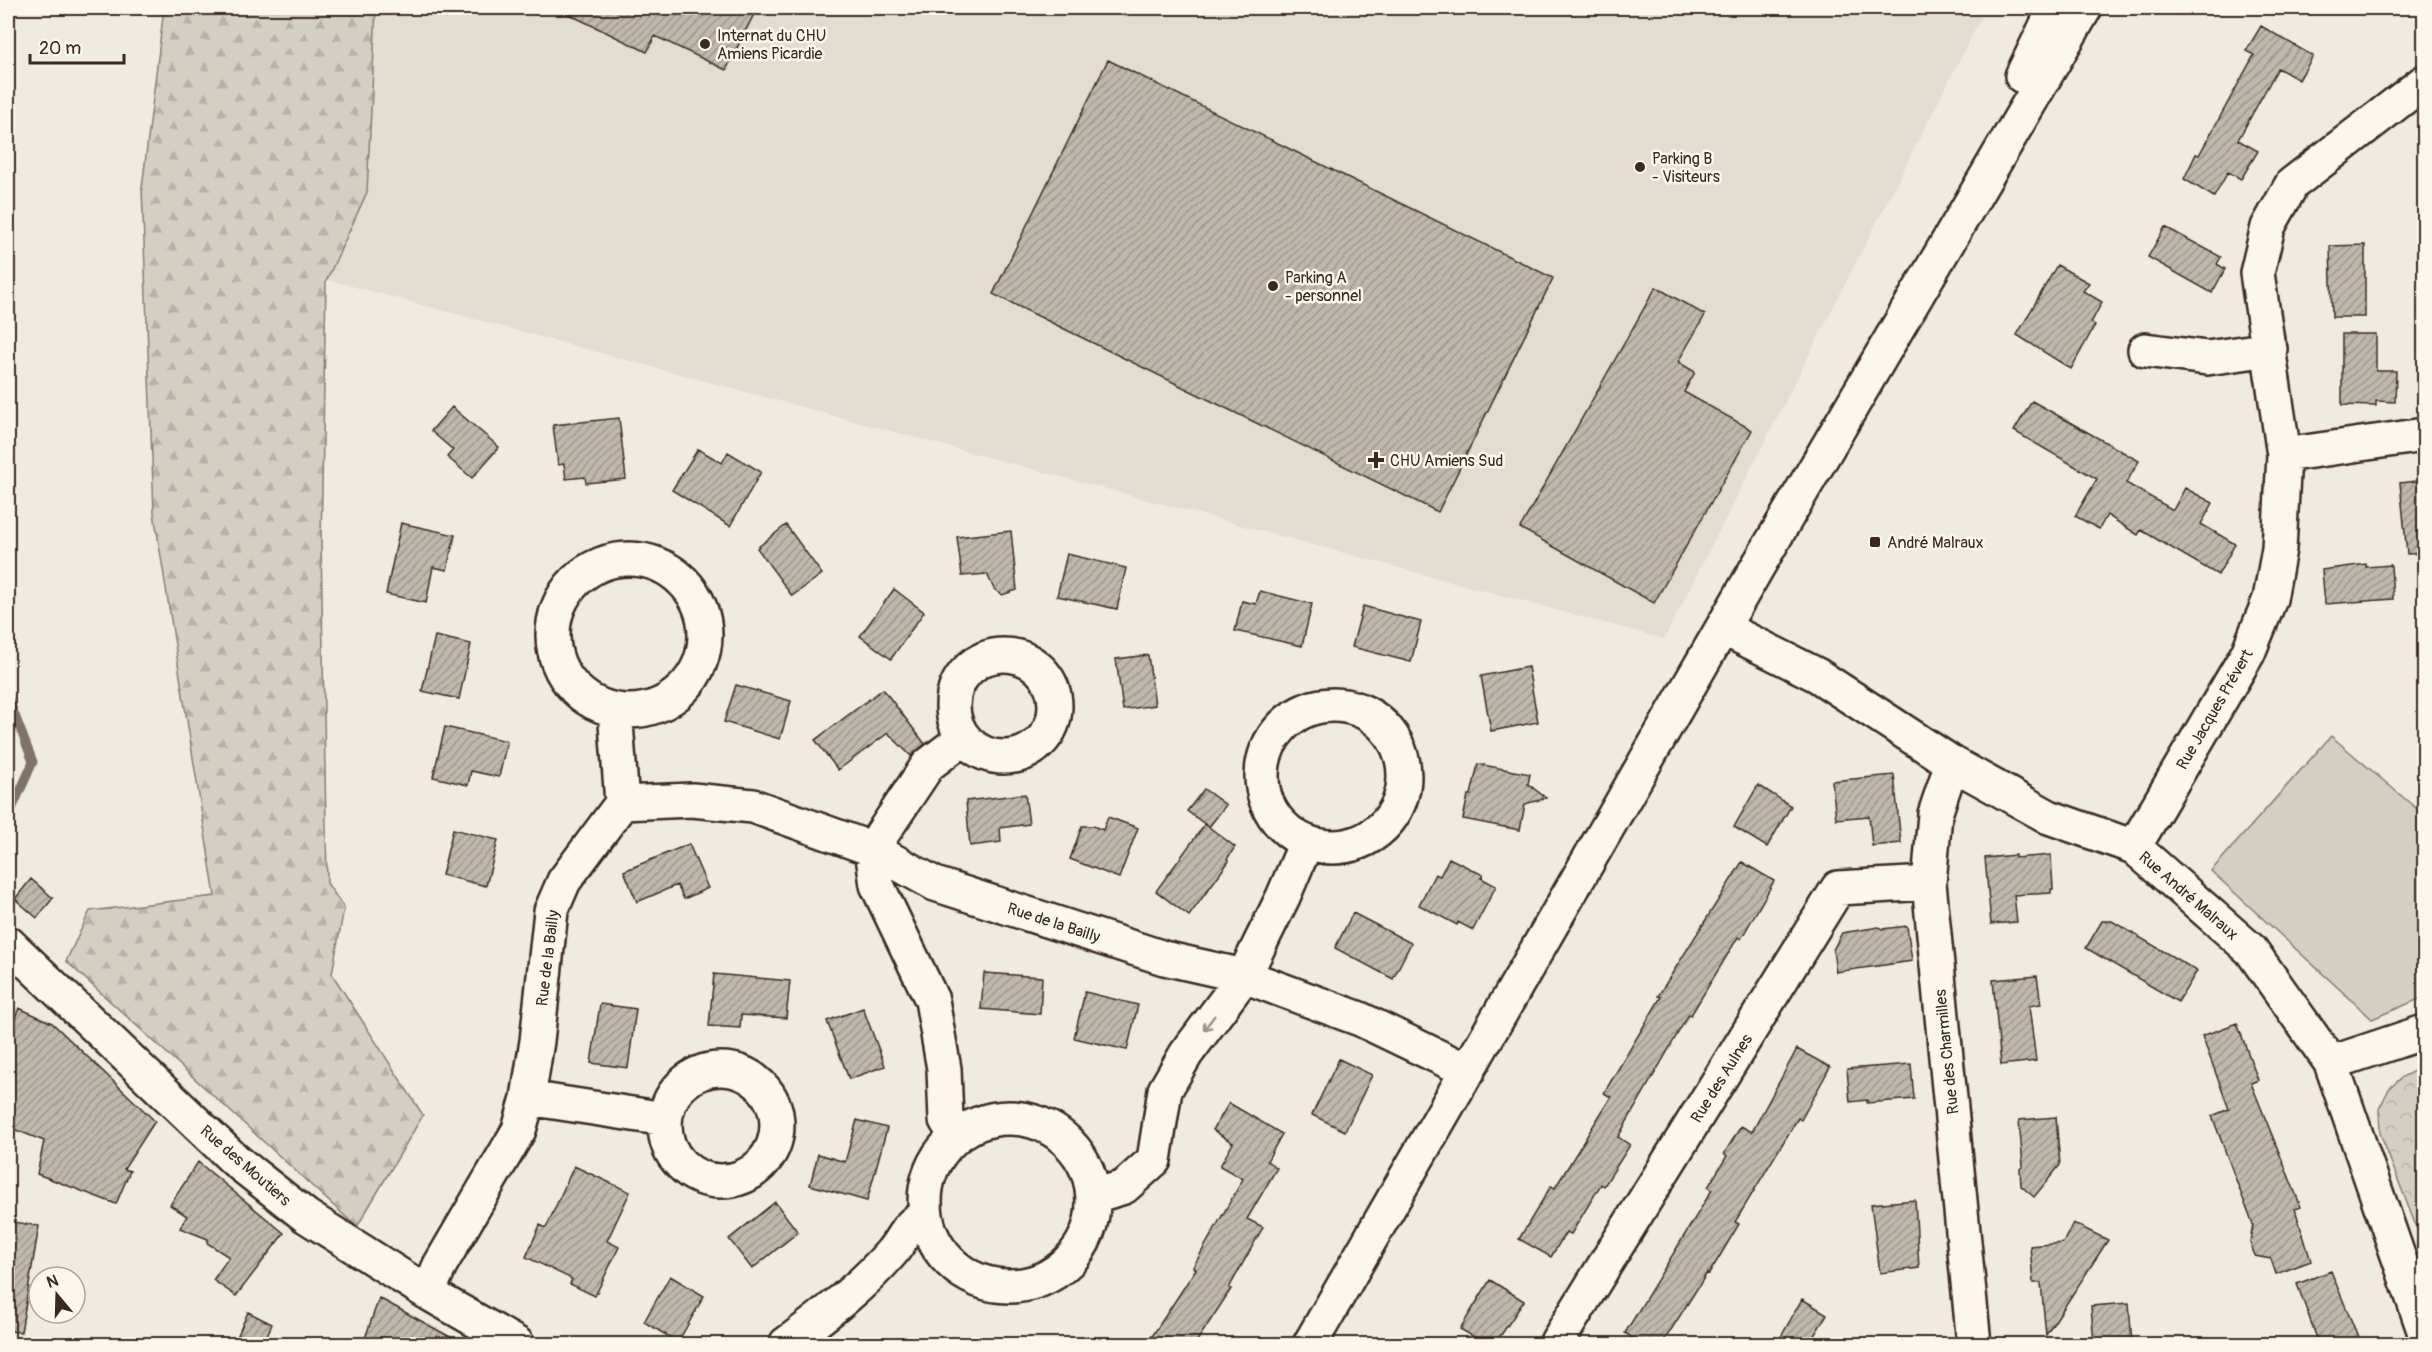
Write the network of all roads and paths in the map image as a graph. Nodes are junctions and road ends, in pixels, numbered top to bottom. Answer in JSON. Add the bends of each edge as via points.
{"nodes":[{"id":1,"x":2055,"y":8,"type":"edge"},
{"id":2,"x":2085,"y":8,"type":"edge"},
{"id":3,"x":2424,"y":82,"type":"edge"},
{"id":4,"x":1970,"y":202,"type":"junction"},
{"id":5,"x":2270,"y":349,"type":"junction"},
{"id":6,"x":2145,"y":350,"type":"dead end"},
{"id":7,"x":2424,"y":435,"type":"edge"},
{"id":8,"x":2284,"y":455,"type":"junction"},
{"id":9,"x":1723,"y":628,"type":"junction"},
{"id":10,"x":615,"y":710,"type":"junction"},
{"id":11,"x":963,"y":738,"type":"dead end"},
{"id":12,"x":1952,"y":763,"type":"junction"},
{"id":13,"x":622,"y":803,"type":"junction"},
{"id":14,"x":1306,"y":843,"type":"junction"},
{"id":15,"x":2134,"y":847,"type":"junction"},
{"id":16,"x":872,"y":849,"type":"junction"},
{"id":17,"x":1929,"y":883,"type":"junction"},
{"id":18,"x":8,"y":943,"type":"edge"},
{"id":19,"x":1244,"y":976,"type":"junction"},
{"id":20,"x":2424,"y":1032,"type":"edge"},
{"id":21,"x":2331,"y":1063,"type":"junction"},
{"id":22,"x":1468,"y":1071,"type":"junction"},
{"id":23,"x":528,"y":1098,"type":"junction"},
{"id":24,"x":665,"y":1119,"type":"dead end"},
{"id":25,"x":956,"y":1136,"type":"junction"},
{"id":26,"x":1094,"y":1196,"type":"junction"},
{"id":27,"x":925,"y":1216,"type":"junction"},
{"id":28,"x":428,"y":1293,"type":"junction"},
{"id":29,"x":2424,"y":1330,"type":"edge"},
{"id":30,"x":517,"y":1344,"type":"edge"},
{"id":31,"x":786,"y":1344,"type":"edge"},
{"id":32,"x":1310,"y":1344,"type":"edge"},
{"id":33,"x":1558,"y":1344,"type":"edge"},
{"id":34,"x":1974,"y":1344,"type":"edge"}],
"edges":[{"from":1,"to":4,"type":"street","via":[[2014,93]]},
{"from":2,"to":4,"type":"street"},
{"from":3,"to":5,"type":"street","name":"Rue Jacques Prévert","via":[[2292,184],[2268,227],[2257,273]]},
{"from":4,"to":9,"type":"street"},
{"from":5,"to":6,"type":"street","via":[[2207,358]]},
{"from":5,"to":8,"type":"street","name":"Rue Jacques Prévert"},
{"from":7,"to":8,"type":"street"},
{"from":8,"to":15,"type":"street","name":"Rue Jacques Prévert","via":[[2279,549],[2270,599],[2248,653]]},
{"from":9,"to":12,"type":"street","name":"Rue André Malraux","via":[[1817,675]]},
{"from":9,"to":22,"type":"street"},
{"from":10,"to":10,"type":"street","via":[[639,710],[662,704],[682,690],[696,671],[704,649],[705,625],[698,602],[685,582],[666,568],[643,560],[617,560],[592,568],[571,585],[556,617],[553,634],[558,660],[570,683],[590,700]]},
{"from":10,"to":13,"type":"street"},
{"from":11,"to":16,"type":"street","via":[[928,765]]},
{"from":12,"to":15,"type":"street","name":"Rue André Malraux","via":[[2049,817]]},
{"from":12,"to":17,"type":"street","name":"Rue des Charmilles","via":[[1935,814]]},
{"from":13,"to":16,"type":"street","name":"Rue de la Bailly","via":[[692,800],[753,806]]},
{"from":13,"to":23,"type":"street","name":"Rue de la Bailly","via":[[564,880],[552,911]]},
{"from":14,"to":14,"type":"street","via":[[1329,847],[1353,845],[1374,835],[1391,818],[1401,797],[1405,774],[1401,751],[1389,731],[1371,715],[1349,706],[1326,704],[1302,711],[1283,724],[1269,743],[1262,766],[1262,790],[1271,812],[1286,830]]},
{"from":14,"to":19,"type":"street"},
{"from":15,"to":21,"type":"street","name":"Rue André Malraux","via":[[2251,950]]},
{"from":16,"to":19,"type":"street","name":"Rue de la Bailly","via":[[935,884],[1164,958]]},
{"from":16,"to":25,"type":"street","via":[[877,885],[932,1000],[944,1069],[946,1120]]},
{"from":17,"to":33,"type":"street","name":"Rue des Aulnes","via":[[1838,888]]},
{"from":17,"to":34,"type":"street","name":"Rue des Charmilles"},
{"from":18,"to":28,"type":"street","name":"Rue des Moutiers","via":[[235,1160],[306,1216]]},
{"from":19,"to":22,"type":"street","name":"Rue de la Bailly","via":[[1360,1019]]},
{"from":19,"to":26,"type":"street","one_way":true,"via":[[1186,1054],[1165,1090],[1155,1160],[1124,1187]]},
{"from":20,"to":21,"type":"street"},
{"from":21,"to":29,"type":"street","name":"Rue André Malraux"},
{"from":22,"to":32,"type":"street"},
{"from":23,"to":24,"type":"street"},
{"from":23,"to":28,"type":"street","name":"Rue de la Bailly","via":[[519,1130],[440,1265]]},
{"from":25,"to":26,"type":"street","via":[[979,1123],[1004,1118],[1030,1120],[1054,1131],[1074,1148],[1088,1170]]},
{"from":25,"to":27,"type":"street","via":[[940,1152],[930,1171],[924,1193]]},
{"from":26,"to":27,"type":"street","via":[[1091,1224],[1079,1251],[1059,1271],[1033,1284],[1004,1287],[968,1276],[952,1265],[934,1243]]},
{"from":27,"to":31,"type":"street","via":[[911,1222],[892,1252],[841,1301]]},
{"from":28,"to":30,"type":"street","name":"Rue des Moutiers"}]}
